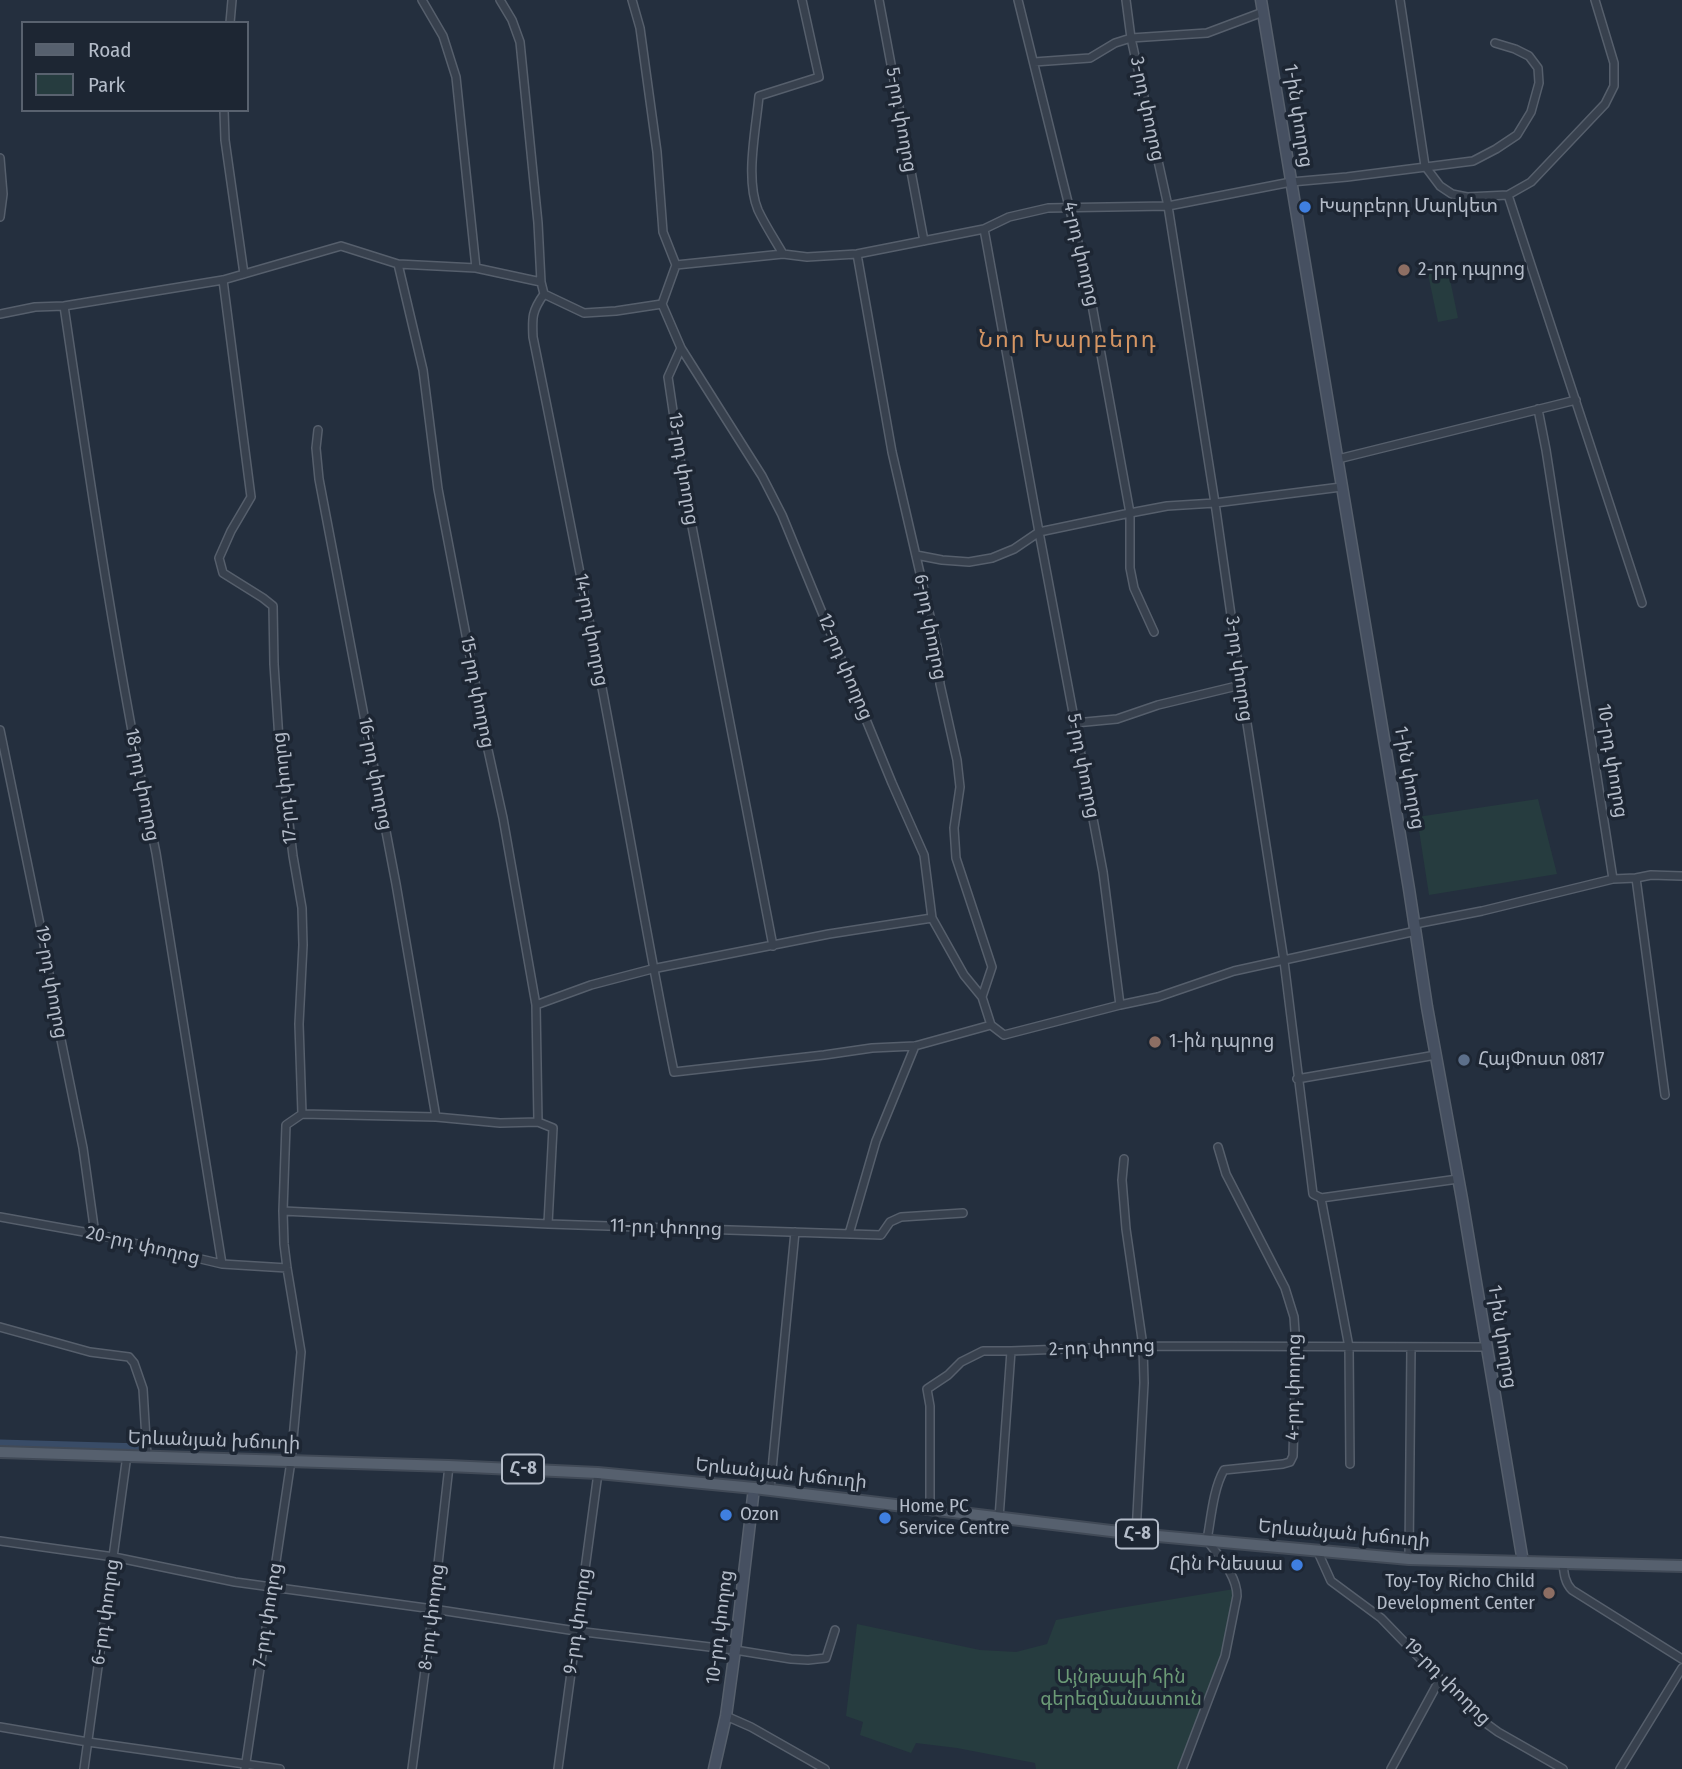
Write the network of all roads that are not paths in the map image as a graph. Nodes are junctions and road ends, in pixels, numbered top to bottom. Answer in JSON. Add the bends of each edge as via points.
{"nodes":[{"id":1,"x":232,"y":0,"type":"edge"},
{"id":2,"x":422,"y":0,"type":"edge"},
{"id":3,"x":500,"y":0,"type":"edge"},
{"id":4,"x":632,"y":0,"type":"edge"},
{"id":5,"x":802,"y":0,"type":"edge"},
{"id":6,"x":879,"y":0,"type":"edge"},
{"id":7,"x":1018,"y":0,"type":"edge"},
{"id":8,"x":1126,"y":0,"type":"edge"},
{"id":9,"x":1261,"y":0,"type":"edge"},
{"id":10,"x":1400,"y":0,"type":"edge"},
{"id":11,"x":1595,"y":0,"type":"edge"},
{"id":12,"x":1263,"y":12,"type":"junction"},
{"id":13,"x":230,"y":21,"type":"edge"},
{"id":14,"x":1131,"y":38,"type":"junction"},
{"id":15,"x":1494,"y":43,"type":"dead end"},
{"id":16,"x":1034,"y":62,"type":"junction"},
{"id":17,"x":224,"y":112,"type":"edge"},
{"id":18,"x":0,"y":158,"type":"edge"},
{"id":19,"x":1425,"y":166,"type":"junction"},
{"id":20,"x":1291,"y":182,"type":"junction"},
{"id":21,"x":1508,"y":195,"type":"junction"},
{"id":22,"x":1168,"y":206,"type":"junction"},
{"id":23,"x":1071,"y":208,"type":"junction"},
{"id":24,"x":0,"y":217,"type":"edge"},
{"id":25,"x":984,"y":229,"type":"junction"},
{"id":26,"x":924,"y":241,"type":"junction"},
{"id":27,"x":783,"y":254,"type":"junction"},
{"id":28,"x":857,"y":254,"type":"junction"},
{"id":29,"x":398,"y":264,"type":"junction"},
{"id":30,"x":676,"y":265,"type":"junction"},
{"id":31,"x":476,"y":268,"type":"junction"},
{"id":32,"x":244,"y":274,"type":"junction"},
{"id":33,"x":223,"y":280,"type":"junction"},
{"id":34,"x":541,"y":282,"type":"junction"},
{"id":35,"x":544,"y":294,"type":"junction"},
{"id":36,"x":662,"y":303,"type":"junction"},
{"id":37,"x":64,"y":306,"type":"junction"},
{"id":38,"x":0,"y":314,"type":"edge"},
{"id":39,"x":681,"y":348,"type":"junction"},
{"id":40,"x":1576,"y":400,"type":"junction"},
{"id":41,"x":1538,"y":409,"type":"junction"},
{"id":42,"x":318,"y":430,"type":"dead end"},
{"id":43,"x":1338,"y":459,"type":"junction"},
{"id":44,"x":1342,"y":487,"type":"junction"},
{"id":45,"x":1215,"y":503,"type":"junction"},
{"id":46,"x":1130,"y":513,"type":"junction"},
{"id":47,"x":1039,"y":532,"type":"junction"},
{"id":48,"x":916,"y":555,"type":"junction"},
{"id":49,"x":1642,"y":603,"type":"dead end"},
{"id":50,"x":1154,"y":632,"type":"dead end"},
{"id":51,"x":1241,"y":685,"type":"junction"},
{"id":52,"x":1075,"y":723,"type":"junction"},
{"id":53,"x":0,"y":730,"type":"edge"},
{"id":54,"x":1682,"y":876,"type":"edge"},
{"id":55,"x":1636,"y":878,"type":"junction"},
{"id":56,"x":1614,"y":880,"type":"junction"},
{"id":57,"x":932,"y":918,"type":"junction"},
{"id":58,"x":1415,"y":928,"type":"junction"},
{"id":59,"x":773,"y":946,"type":"junction"},
{"id":60,"x":1284,"y":961,"type":"junction"},
{"id":61,"x":652,"y":969,"type":"junction"},
{"id":62,"x":982,"y":997,"type":"junction"},
{"id":63,"x":536,"y":1005,"type":"junction"},
{"id":64,"x":1120,"y":1005,"type":"junction"},
{"id":65,"x":991,"y":1025,"type":"junction"},
{"id":66,"x":915,"y":1046,"type":"junction"},
{"id":67,"x":1436,"y":1055,"type":"junction"},
{"id":68,"x":1297,"y":1079,"type":"junction"},
{"id":69,"x":1665,"y":1095,"type":"dead end"},
{"id":70,"x":302,"y":1114,"type":"junction"},
{"id":71,"x":436,"y":1117,"type":"junction"},
{"id":72,"x":538,"y":1122,"type":"junction"},
{"id":73,"x":1218,"y":1147,"type":"dead end"},
{"id":74,"x":1124,"y":1159,"type":"dead end"},
{"id":75,"x":1458,"y":1180,"type":"junction"},
{"id":76,"x":1321,"y":1198,"type":"junction"},
{"id":77,"x":283,"y":1211,"type":"junction"},
{"id":78,"x":963,"y":1213,"type":"dead end"},
{"id":79,"x":0,"y":1217,"type":"edge"},
{"id":80,"x":548,"y":1224,"type":"junction"},
{"id":81,"x":796,"y":1232,"type":"junction"},
{"id":82,"x":95,"y":1234,"type":"junction"},
{"id":83,"x":849,"y":1234,"type":"junction"},
{"id":84,"x":222,"y":1264,"type":"junction"},
{"id":85,"x":287,"y":1268,"type":"junction"},
{"id":86,"x":0,"y":1327,"type":"edge"},
{"id":87,"x":1143,"y":1346,"type":"junction"},
{"id":88,"x":1296,"y":1346,"type":"junction"},
{"id":89,"x":1349,"y":1347,"type":"junction"},
{"id":90,"x":1411,"y":1347,"type":"junction"},
{"id":91,"x":1486,"y":1347,"type":"junction"},
{"id":92,"x":1011,"y":1351,"type":"junction"},
{"id":93,"x":0,"y":1452,"type":"edge"},
{"id":94,"x":127,"y":1455,"type":"junction"},
{"id":95,"x":147,"y":1455,"type":"junction"},
{"id":96,"x":291,"y":1461,"type":"junction"},
{"id":97,"x":1350,"y":1464,"type":"dead end"},
{"id":98,"x":449,"y":1466,"type":"junction"},
{"id":99,"x":598,"y":1473,"type":"junction"},
{"id":100,"x":754,"y":1488,"type":"junction"},
{"id":101,"x":770,"y":1490,"type":"junction"},
{"id":102,"x":930,"y":1509,"type":"junction"},
{"id":103,"x":999,"y":1518,"type":"junction"},
{"id":104,"x":1136,"y":1534,"type":"junction"},
{"id":105,"x":1207,"y":1540,"type":"junction"},
{"id":106,"x":0,"y":1541,"type":"edge"},
{"id":107,"x":1317,"y":1550,"type":"junction"},
{"id":108,"x":114,"y":1558,"type":"junction"},
{"id":109,"x":1409,"y":1559,"type":"junction"},
{"id":110,"x":1523,"y":1562,"type":"junction"},
{"id":111,"x":1563,"y":1564,"type":"junction"},
{"id":112,"x":1682,"y":1566,"type":"edge"},
{"id":113,"x":273,"y":1586,"type":"junction"},
{"id":114,"x":433,"y":1609,"type":"junction"},
{"id":115,"x":835,"y":1630,"type":"dead end"},
{"id":116,"x":576,"y":1631,"type":"junction"},
{"id":117,"x":735,"y":1650,"type":"junction"},
{"id":118,"x":1682,"y":1659,"type":"edge"},
{"id":119,"x":1682,"y":1668,"type":"edge"},
{"id":120,"x":1440,"y":1679,"type":"junction"},
{"id":121,"x":726,"y":1716,"type":"junction"},
{"id":122,"x":0,"y":1727,"type":"edge"},
{"id":123,"x":88,"y":1742,"type":"junction"},
{"id":124,"x":245,"y":1766,"type":"edge"},
{"id":125,"x":84,"y":1769,"type":"edge"},
{"id":126,"x":280,"y":1769,"type":"edge"},
{"id":127,"x":412,"y":1769,"type":"edge"},
{"id":128,"x":558,"y":1769,"type":"edge"},
{"id":129,"x":715,"y":1769,"type":"edge"},
{"id":130,"x":825,"y":1769,"type":"edge"},
{"id":131,"x":1182,"y":1769,"type":"edge"},
{"id":132,"x":1391,"y":1769,"type":"edge"},
{"id":133,"x":1563,"y":1769,"type":"edge"},
{"id":134,"x":1620,"y":1769,"type":"edge"}],
"edges":[{"from":1,"to":13,"type":"street"},
{"from":2,"to":31,"type":"street","via":[[443,36],[456,77]]},
{"from":3,"to":34,"type":"street","via":[[520,42]]},
{"from":4,"to":30,"type":"street","via":[[657,152],[663,232]]},
{"from":5,"to":27,"type":"street","via":[[819,77],[759,96],[754,147],[758,209]]},
{"from":6,"to":26,"type":"street","name":"5-րդ փողոց"},
{"from":7,"to":16,"type":"street","name":"4-րդ փողոց"},
{"from":8,"to":14,"type":"street","name":"3-րդ փողոց"},
{"from":9,"to":12,"type":"main road","name":"1-ին փողոց"},
{"from":10,"to":19,"type":"street"},
{"from":11,"to":21,"type":"street","via":[[1614,63],[1614,86],[1605,104],[1531,182]]},
{"from":12,"to":14,"type":"street","via":[[1207,33]]},
{"from":12,"to":20,"type":"main road","name":"1-ին փողոց"},
{"from":14,"to":16,"type":"street","via":[[1090,58]]},
{"from":14,"to":22,"type":"street","name":"3-րդ փողոց"},
{"from":15,"to":19,"type":"street","via":[[1529,56],[1538,68],[1531,112],[1517,135],[1473,161]]},
{"from":16,"to":23,"type":"street","name":"4-րդ փողոց"},
{"from":17,"to":32,"type":"street"},
{"from":18,"to":24,"type":"street"},
{"from":19,"to":20,"type":"street"},
{"from":19,"to":21,"type":"street","via":[[1452,194]]},
{"from":20,"to":22,"type":"street"},
{"from":20,"to":43,"type":"main road","name":"1-ին փողոց"},
{"from":21,"to":40,"type":"street"},
{"from":22,"to":23,"type":"street"},
{"from":22,"to":45,"type":"street","name":"3-րդ փողոց"},
{"from":23,"to":25,"type":"street","via":[[1048,208]]},
{"from":23,"to":46,"type":"street","name":"4-րդ փողոց"},
{"from":25,"to":26,"type":"street"},
{"from":25,"to":47,"type":"street","name":"5-րդ փողոց"},
{"from":26,"to":28,"type":"street"},
{"from":27,"to":28,"type":"street"},
{"from":27,"to":30,"type":"street"},
{"from":28,"to":48,"type":"street","name":"6-րդ փողոց","via":[[892,452]]},
{"from":29,"to":31,"type":"street"},
{"from":29,"to":32,"type":"street","via":[[341,246]]},
{"from":29,"to":63,"type":"street","name":"15-րդ փողոց","via":[[423,370],[438,489]]},
{"from":30,"to":36,"type":"street"},
{"from":31,"to":34,"type":"street"},
{"from":32,"to":33,"type":"street"},
{"from":33,"to":37,"type":"street"},
{"from":33,"to":70,"type":"street","name":"17-րդ փողոց","via":[[251,497],[219,558],[223,573],[273,606],[279,740],[302,908]]},
{"from":34,"to":35,"type":"street"},
{"from":35,"to":36,"type":"street","via":[[584,313]]},
{"from":35,"to":61,"type":"street","name":"14-րդ փողոց","via":[[534,308],[533,337]]},
{"from":36,"to":39,"type":"street"},
{"from":37,"to":38,"type":"street"},
{"from":37,"to":84,"type":"street","name":"18-րդ փողոց"},
{"from":39,"to":57,"type":"street","name":"12-րդ փողոց","via":[[782,516],[924,855]]},
{"from":39,"to":59,"type":"street","name":"13-րդ փողոց","via":[[668,377],[682,471]]},
{"from":40,"to":41,"type":"street"},
{"from":40,"to":49,"type":"street"},
{"from":41,"to":43,"type":"street"},
{"from":41,"to":56,"type":"street","name":"10-րդ փողոց"},
{"from":42,"to":71,"type":"street","name":"16-րդ փողոց","via":[[319,479]]},
{"from":43,"to":44,"type":"main road","name":"1-ին փողոց"},
{"from":44,"to":45,"type":"street"},
{"from":44,"to":58,"type":"main road","name":"1-ին փողոց"},
{"from":45,"to":46,"type":"street"},
{"from":45,"to":51,"type":"street","name":"3-րդ փողոց"},
{"from":46,"to":47,"type":"street"},
{"from":46,"to":50,"type":"street","name":"4-րդ փողոց","via":[[1134,588]]},
{"from":47,"to":48,"type":"street","via":[[992,558],[969,562]]},
{"from":47,"to":52,"type":"street","name":"5-րդ փողոց"},
{"from":48,"to":62,"type":"street","name":"6-րդ փողոց","via":[[957,760],[956,858],[992,967]]},
{"from":51,"to":52,"type":"street","via":[[1116,719]]},
{"from":51,"to":60,"type":"street","name":"3-րդ փողոց"},
{"from":52,"to":64,"type":"street","name":"5-րդ փողոց","via":[[1103,872]]},
{"from":53,"to":82,"type":"street","name":"19-րդ փողոց","via":[[83,1148]]},
{"from":54,"to":55,"type":"street"},
{"from":55,"to":56,"type":"street"},
{"from":55,"to":69,"type":"street"},
{"from":56,"to":58,"type":"street"},
{"from":57,"to":59,"type":"street"},
{"from":57,"to":62,"type":"street","name":"12-րդ փողոց"},
{"from":58,"to":60,"type":"street"},
{"from":58,"to":67,"type":"main road","name":"1-ին փողոց"},
{"from":59,"to":61,"type":"street"},
{"from":60,"to":64,"type":"street"},
{"from":60,"to":68,"type":"street","name":"3-րդ փողոց"},
{"from":61,"to":63,"type":"street"},
{"from":61,"to":66,"type":"street","name":"14-րդ փողոց","via":[[674,1072]]},
{"from":62,"to":65,"type":"street"},
{"from":63,"to":72,"type":"street","name":"15-րդ փողոց"},
{"from":64,"to":65,"type":"street","via":[[1004,1035]]},
{"from":65,"to":66,"type":"street"},
{"from":66,"to":83,"type":"street","via":[[876,1142]]},
{"from":67,"to":68,"type":"street"},
{"from":67,"to":75,"type":"main road","name":"1-ին փողոց"},
{"from":68,"to":76,"type":"street","name":"3-րդ փողոց","via":[[1313,1194]]},
{"from":70,"to":71,"type":"street"},
{"from":70,"to":77,"type":"street","via":[[286,1125]]},
{"from":71,"to":72,"type":"street"},
{"from":72,"to":80,"type":"street","via":[[553,1128]]},
{"from":73,"to":88,"type":"street","name":"4-րդ փողոց","via":[[1226,1174],[1285,1288]]},
{"from":74,"to":87,"type":"street","via":[[1126,1228]]},
{"from":75,"to":76,"type":"street"},
{"from":75,"to":91,"type":"main road","name":"1-ին փողոց"},
{"from":76,"to":89,"type":"street"},
{"from":77,"to":80,"type":"street","name":"11-րդ փողոց"},
{"from":77,"to":85,"type":"street"},
{"from":78,"to":83,"type":"street","name":"11-րդ փողոց","via":[[901,1217],[890,1222],[881,1235]]},
{"from":79,"to":82,"type":"street","name":"20-րդ փողոց"},
{"from":80,"to":81,"type":"street","name":"11-րդ փողոց"},
{"from":81,"to":83,"type":"street","name":"11-րդ փողոց"},
{"from":81,"to":101,"type":"street"},
{"from":82,"to":84,"type":"street","name":"20-րդ փողոց"},
{"from":84,"to":85,"type":"street","name":"20-րդ փողոց"},
{"from":85,"to":96,"type":"street","via":[[301,1352]]},
{"from":86,"to":95,"type":"street","via":[[90,1352],[129,1357],[142,1389]]},
{"from":87,"to":88,"type":"street","name":"2-րդ փողոց"},
{"from":87,"to":92,"type":"street","name":"2-րդ փողոց"},
{"from":87,"to":104,"type":"street"},
{"from":88,"to":89,"type":"street","name":"2-րդ փողոց"},
{"from":88,"to":105,"type":"street","name":"4-րդ փողոց","via":[[1293,1456],[1283,1464],[1224,1470]]},
{"from":89,"to":90,"type":"street","name":"2-րդ փողոց"},
{"from":89,"to":97,"type":"street"},
{"from":90,"to":91,"type":"street","name":"2-րդ փողոց"},
{"from":90,"to":109,"type":"street"},
{"from":91,"to":110,"type":"main road","name":"1-ին փողոց"},
{"from":92,"to":102,"type":"street","name":"2-րդ փողոց","via":[[983,1351],[927,1389]]},
{"from":92,"to":103,"type":"street"},
{"from":93,"to":94,"type":"main road","name":"Երևանյան խճուղի","number":"Հ-8"},
{"from":94,"to":95,"type":"main road","name":"Երևանյան խճուղի","number":"Հ-8"},
{"from":94,"to":108,"type":"street","name":"6-րդ փողոց"},
{"from":95,"to":96,"type":"main road","name":"Երևանյան խճուղի","number":"Հ-8"},
{"from":96,"to":98,"type":"main road","name":"Երևանյան խճուղի","number":"Հ-8"},
{"from":96,"to":113,"type":"street","name":"7-րդ փողոց"},
{"from":98,"to":99,"type":"main road","name":"Երևանյան խճուղի","number":"Հ-8"},
{"from":98,"to":114,"type":"street","name":"8-րդ փողոց"},
{"from":99,"to":100,"type":"main road","name":"Երևանյան խճուղի","number":"Հ-8"},
{"from":99,"to":116,"type":"street","name":"9-րդ փողոց"},
{"from":100,"to":101,"type":"main road","name":"Երևանյան խճուղի","number":"Հ-8"},
{"from":100,"to":117,"type":"main road","name":"10-րդ փողոց"},
{"from":101,"to":102,"type":"main road","name":"Երևանյան խճուղի","number":"Հ-8"},
{"from":102,"to":103,"type":"main road","name":"Երևանյան խճուղի","number":"Հ-8"},
{"from":103,"to":104,"type":"main road","name":"Երևանյան խճուղի","number":"Հ-8"},
{"from":104,"to":105,"type":"main road","name":"Երևանյան խճուղի","number":"Հ-8"},
{"from":105,"to":107,"type":"main road","name":"Երևանյան խճուղի","number":"Հ-8"},
{"from":105,"to":131,"type":"street","via":[[1233,1576],[1237,1596],[1225,1656]]},
{"from":106,"to":108,"type":"street"},
{"from":107,"to":109,"type":"main road","name":"Երևանյան խճուղի","number":"Հ-8"},
{"from":107,"to":120,"type":"street","name":"19-րդ փողոց","via":[[1331,1581],[1381,1618]]},
{"from":108,"to":113,"type":"street"},
{"from":108,"to":123,"type":"street","name":"6-րդ փողոց"},
{"from":109,"to":110,"type":"main road","name":"Երևանյան խճուղի","number":"Հ-8"},
{"from":110,"to":111,"type":"main road","name":"Երևանյան խճուղի","number":"Հ-8"},
{"from":111,"to":112,"type":"main road","name":"Երևանյան խճուղի","number":"Հ-8"},
{"from":111,"to":118,"type":"street","via":[[1572,1591]]},
{"from":113,"to":114,"type":"street"},
{"from":113,"to":124,"type":"street","name":"7-րդ փողոց"},
{"from":114,"to":116,"type":"street"},
{"from":114,"to":127,"type":"street","name":"8-րդ փողոց"},
{"from":115,"to":117,"type":"street","via":[[826,1658],[800,1660]]},
{"from":116,"to":117,"type":"street"},
{"from":116,"to":128,"type":"street","name":"9-րդ փողոց"},
{"from":117,"to":121,"type":"main road","name":"10-րդ փողոց"},
{"from":119,"to":134,"type":"street"},
{"from":120,"to":132,"type":"street"},
{"from":120,"to":133,"type":"street","name":"19-րդ փողոց","via":[[1498,1732]]},
{"from":121,"to":129,"type":"main road","name":"10-րդ փողոց"},
{"from":121,"to":130,"type":"street"},
{"from":122,"to":123,"type":"street"},
{"from":123,"to":124,"type":"street"},
{"from":123,"to":125,"type":"street","name":"6-րդ փողոց"},
{"from":124,"to":126,"type":"street"}]}
